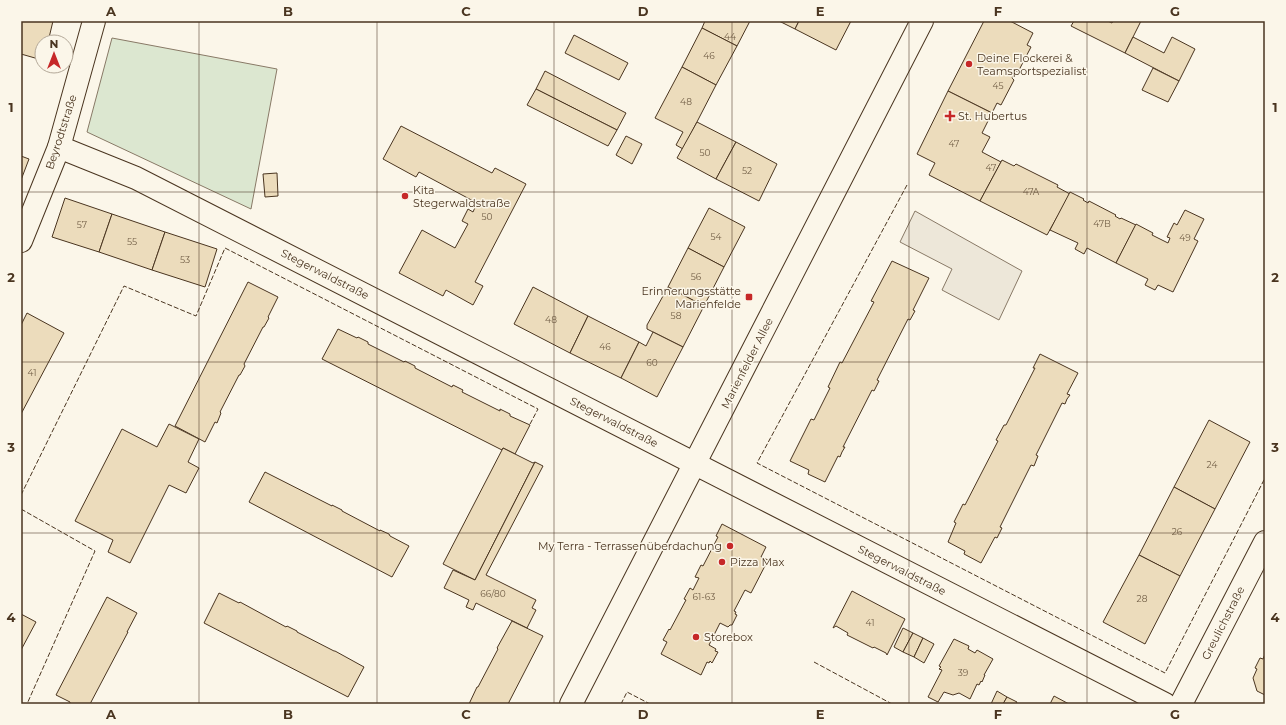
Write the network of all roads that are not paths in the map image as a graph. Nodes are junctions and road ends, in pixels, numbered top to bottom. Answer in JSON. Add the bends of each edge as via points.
{"nodes":[{"id":1,"x":94,"y":21,"type":"edge"},
{"id":2,"x":922,"y":21,"type":"edge"},
{"id":3,"x":59,"y":146,"type":"junction"},
{"id":4,"x":21,"y":241,"type":"edge"},
{"id":5,"x":695,"y":464,"type":"junction"},
{"id":6,"x":1265,"y":542,"type":"edge"},
{"id":7,"x":571,"y":704,"type":"edge"},
{"id":8,"x":1165,"y":704,"type":"edge"},
{"id":9,"x":1181,"y":704,"type":"edge"}],
"edges":[{"from":1,"to":3,"type":"street","name":"Beyrodtstraße"},
{"from":2,"to":5,"type":"street","name":"Marienfelder Allee"},
{"from":3,"to":4,"type":"street","name":"Beyrodtstraße"},
{"from":3,"to":5,"type":"street","name":"Stegerwaldstraße","via":[[136,178]]},
{"from":5,"to":7,"type":"street","name":"Marienfelder Allee"},
{"from":5,"to":8,"type":"street","name":"Stegerwaldstraße"},
{"from":6,"to":9,"type":"street","name":"Greulichstraße"}]}
